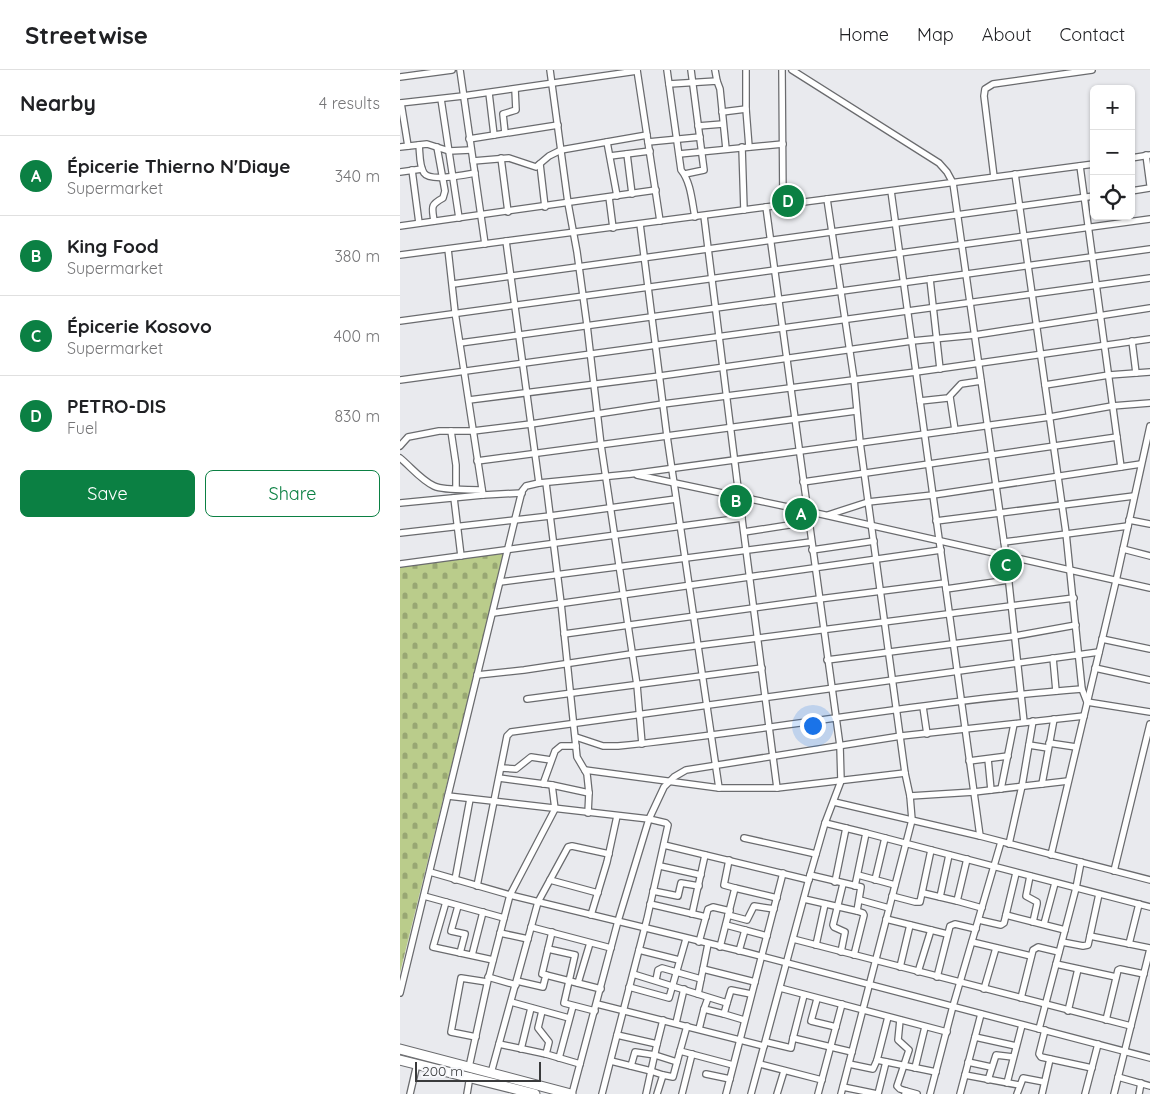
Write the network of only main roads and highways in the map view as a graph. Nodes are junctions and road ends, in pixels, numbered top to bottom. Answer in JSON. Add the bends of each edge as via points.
{"nodes":[{"id":1,"x":400,"y":1048,"type":"edge"},
{"id":2,"x":400,"y":1060,"type":"edge"},
{"id":3,"x":470,"y":1072,"type":"junction"},
{"id":4,"x":533,"y":1094,"type":"edge"},
{"id":5,"x":572,"y":1094,"type":"edge"}],
"edges":[{"from":1,"to":3,"type":"highway"},
{"from":2,"to":3,"type":"highway"},
{"from":3,"to":4,"type":"highway"},
{"from":3,"to":5,"type":"highway","via":[[491,1073]]}]}
